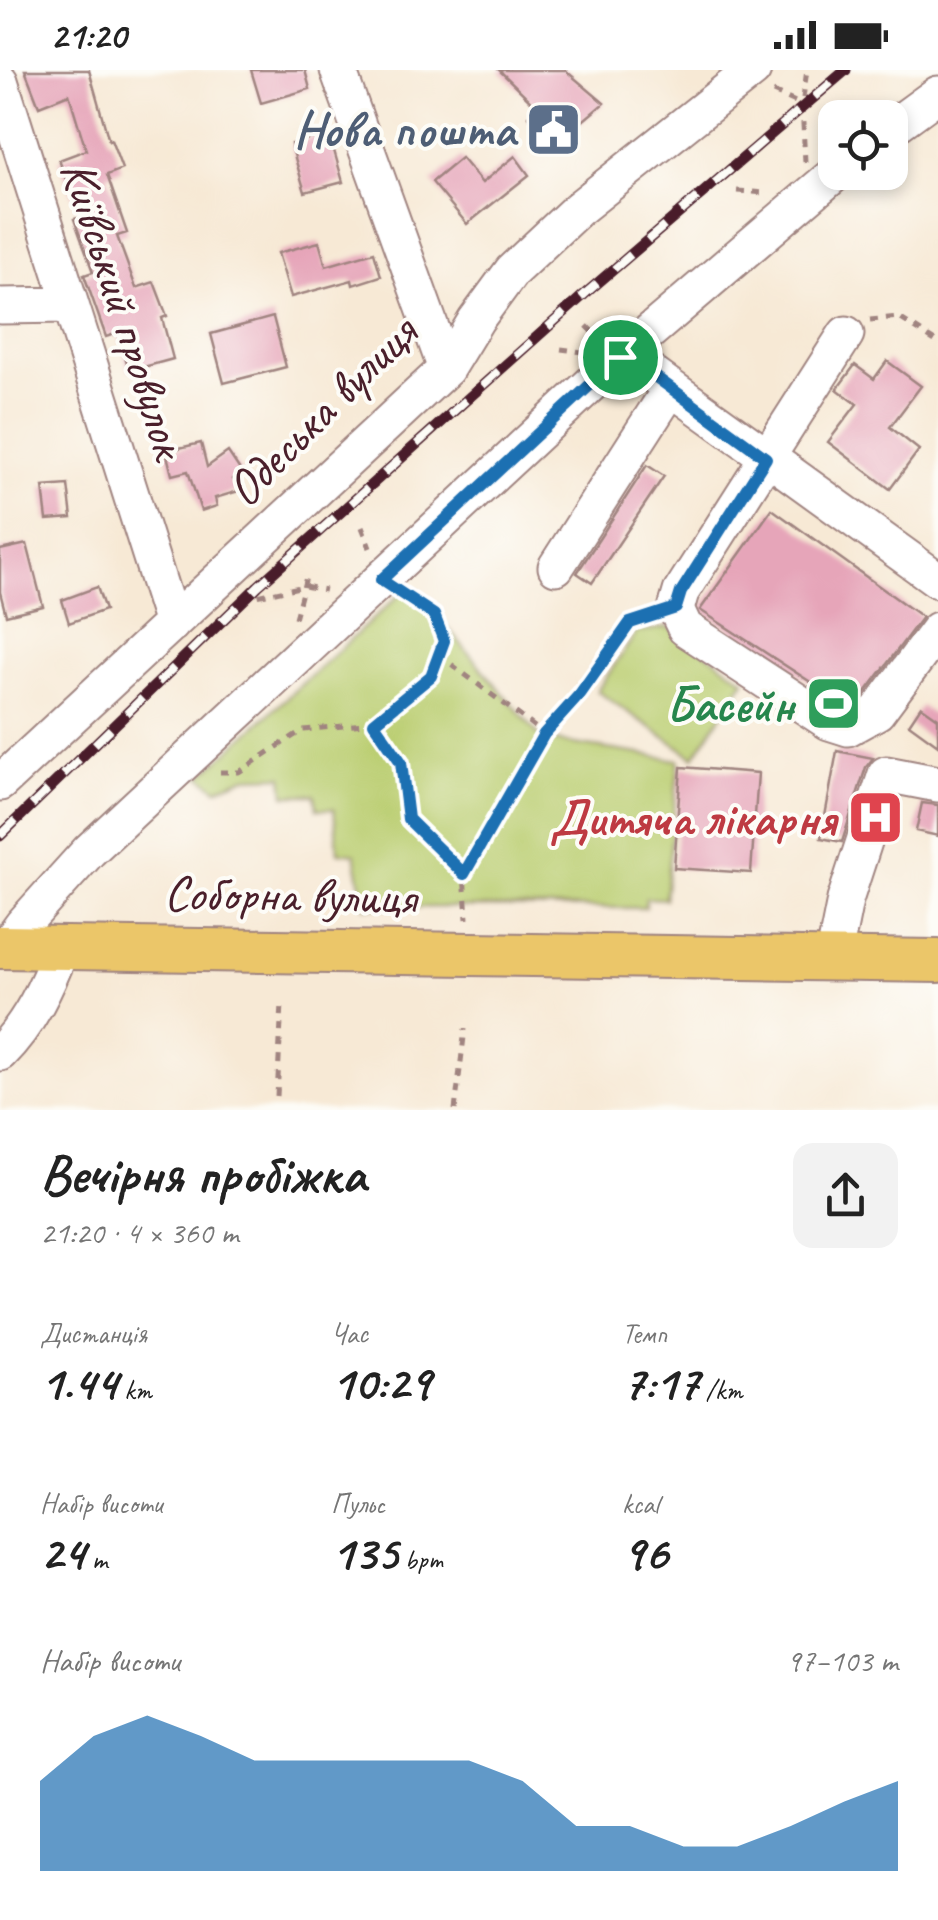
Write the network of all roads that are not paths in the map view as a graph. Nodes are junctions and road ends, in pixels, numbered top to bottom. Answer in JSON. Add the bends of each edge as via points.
{"nodes":[{"id":1,"x":338,"y":70,"type":"edge"},
{"id":2,"x":753,"y":70,"type":"edge"},
{"id":3,"x":0,"y":81,"type":"edge"},
{"id":4,"x":938,"y":94,"type":"edge"},
{"id":5,"x":908,"y":116,"type":"edge"},
{"id":6,"x":818,"y":188,"type":"edge"},
{"id":7,"x":69,"y":305,"type":"junction"},
{"id":8,"x":0,"y":306,"type":"edge"},
{"id":9,"x":846,"y":334,"type":"road end"},
{"id":10,"x":620,"y":357,"type":"junction"},
{"id":11,"x":446,"y":370,"type":"junction"},
{"id":12,"x":671,"y":388,"type":"junction"},
{"id":13,"x":766,"y":458,"type":"junction"},
{"id":14,"x":556,"y":567,"type":"dead end"},
{"id":15,"x":938,"y":580,"type":"edge"},
{"id":16,"x":172,"y":624,"type":"junction"},
{"id":17,"x":938,"y":630,"type":"edge"},
{"id":18,"x":0,"y":782,"type":"edge"},
{"id":19,"x":938,"y":784,"type":"edge"},
{"id":20,"x":3,"y":947,"type":"edge"},
{"id":21,"x":62,"y":947,"type":"junction"},
{"id":22,"x":833,"y":960,"type":"junction"},
{"id":23,"x":938,"y":961,"type":"edge"},
{"id":24,"x":0,"y":1053,"type":"edge"}],
"edges":[{"from":1,"to":11,"type":"street"},
{"from":2,"to":11,"type":"street","name":"Одеська вулиця","via":[[578,209],[512,271]]},
{"from":3,"to":7,"type":"street","name":"Київський провулок"},
{"from":4,"to":5,"type":"street"},
{"from":6,"to":10,"type":"street"},
{"from":7,"to":8,"type":"street"},
{"from":7,"to":16,"type":"street","name":"Київський провулок"},
{"from":9,"to":13,"type":"street"},
{"from":10,"to":12,"type":"street"},
{"from":10,"to":20,"type":"street","via":[[89,851]]},
{"from":11,"to":16,"type":"street","name":"Одеська вулиця"},
{"from":12,"to":13,"type":"street"},
{"from":12,"to":14,"type":"street"},
{"from":13,"to":15,"type":"street"},
{"from":13,"to":17,"type":"street","via":[[681,592],[676,608],[685,628],[848,728],[877,712]]},
{"from":16,"to":18,"type":"street","name":"Одеська вулиця"},
{"from":19,"to":22,"type":"street","via":[[890,760]]},
{"from":20,"to":21,"type":"main road","name":"Соборна вулиця"},
{"from":21,"to":22,"type":"main road","name":"Соборна вулиця"},
{"from":21,"to":24,"type":"street","via":[[20,1033]]},
{"from":22,"to":23,"type":"main road","name":"Соборна вулиця"}]}
